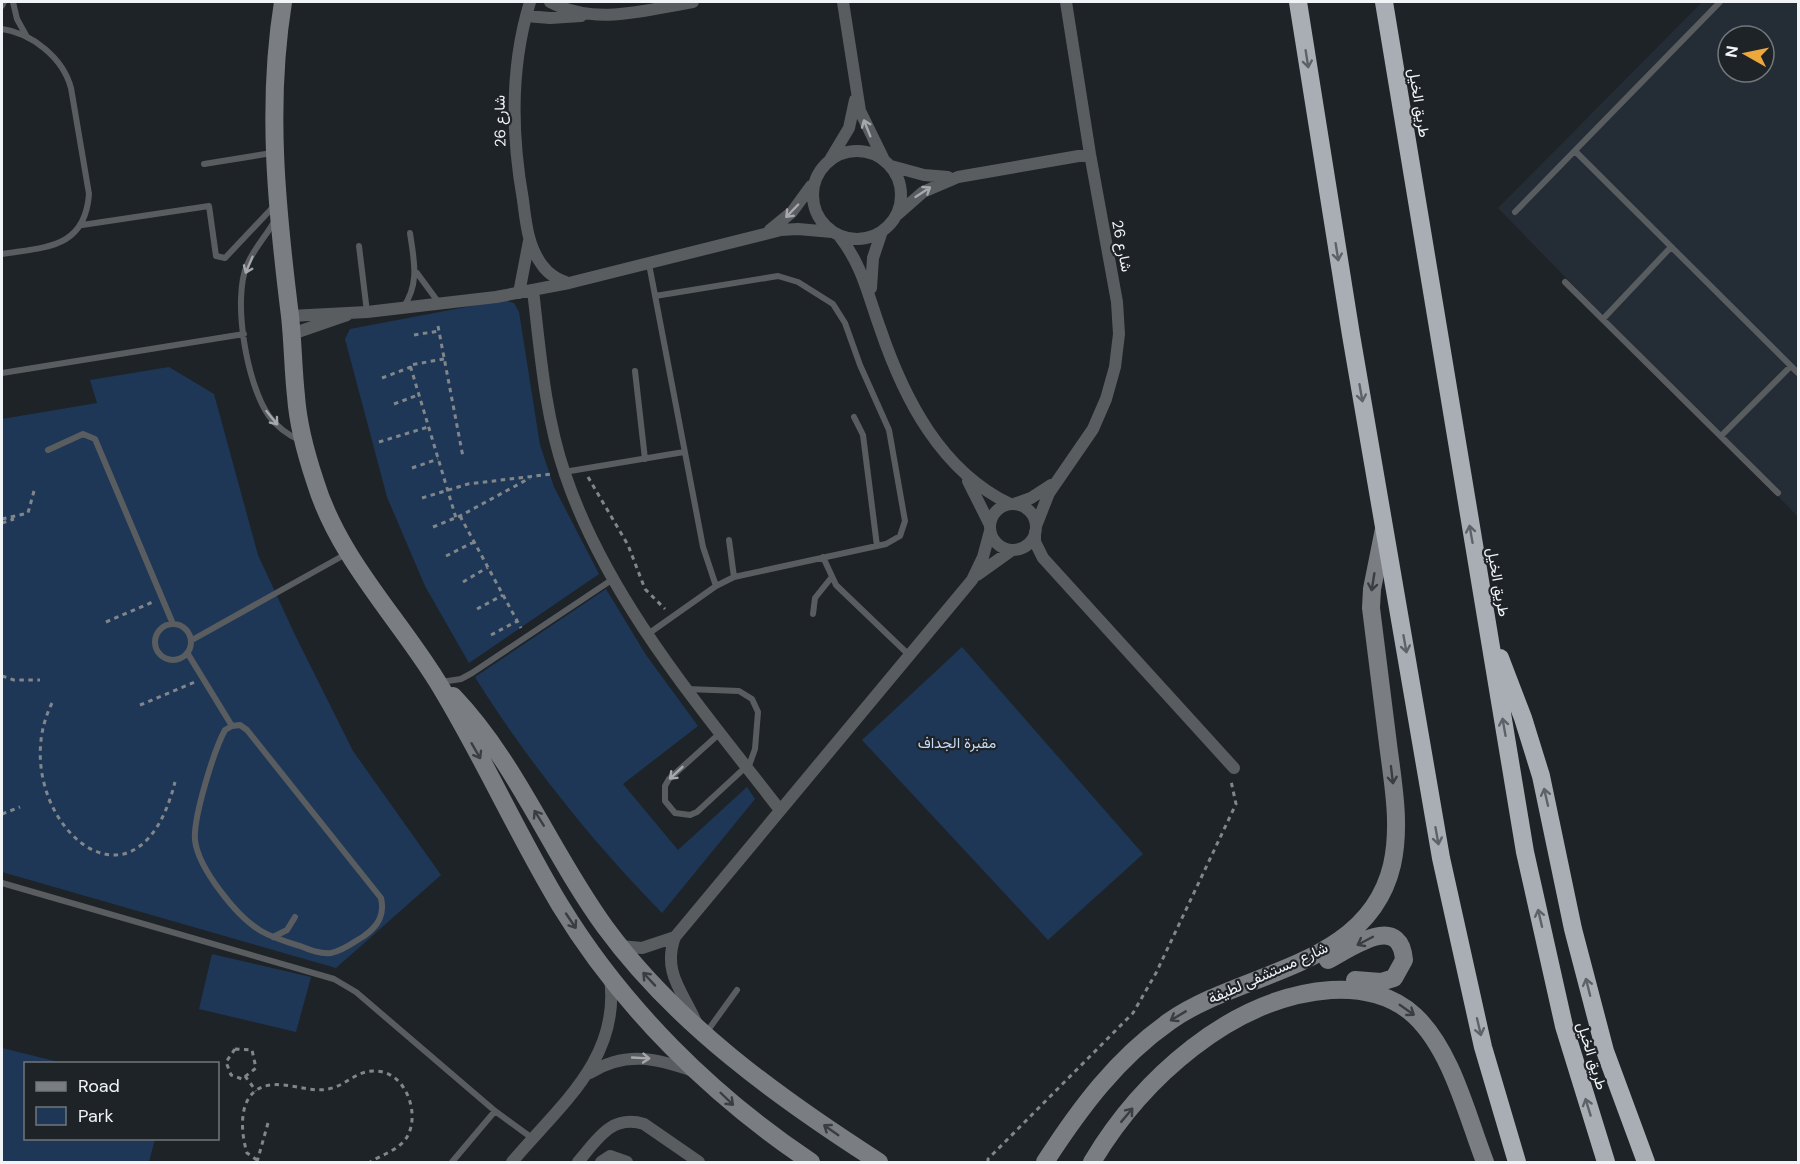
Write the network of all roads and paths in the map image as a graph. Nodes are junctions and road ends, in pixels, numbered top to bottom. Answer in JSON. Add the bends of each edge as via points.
{"nodes":[{"id":1,"x":4,"y":2,"type":"edge"},
{"id":2,"x":13,"y":2,"type":"edge"},
{"id":3,"x":283,"y":2,"type":"edge"},
{"id":4,"x":530,"y":2,"type":"edge"},
{"id":5,"x":550,"y":2,"type":"edge"},
{"id":6,"x":693,"y":2,"type":"edge"},
{"id":7,"x":843,"y":2,"type":"edge"},
{"id":8,"x":1066,"y":2,"type":"edge"},
{"id":9,"x":1298,"y":2,"type":"edge"},
{"id":10,"x":1384,"y":2,"type":"edge"},
{"id":11,"x":1720,"y":2,"type":"edge"},
{"id":12,"x":2,"y":6,"type":"edge"},
{"id":13,"x":585,"y":15,"type":"junction"},
{"id":14,"x":526,"y":16,"type":"junction"},
{"id":15,"x":2,"y":29,"type":"edge"},
{"id":16,"x":27,"y":38,"type":"junction"},
{"id":17,"x":856,"y":93,"type":"junction"},
{"id":18,"x":1575,"y":151,"type":"junction"},
{"id":19,"x":274,"y":153,"type":"junction"},
{"id":20,"x":1090,"y":154,"type":"junction"},
{"id":21,"x":830,"y":159,"type":"junction"},
{"id":22,"x":887,"y":163,"type":"junction"},
{"id":23,"x":204,"y":165,"type":"dead end"},
{"id":24,"x":958,"y":177,"type":"junction"},
{"id":25,"x":813,"y":183,"type":"junction"},
{"id":26,"x":278,"y":209,"type":"junction"},
{"id":27,"x":1515,"y":212,"type":"dead end"},
{"id":28,"x":895,"y":218,"type":"junction"},
{"id":29,"x":82,"y":225,"type":"junction"},
{"id":30,"x":882,"y":231,"type":"junction"},
{"id":31,"x":410,"y":233,"type":"dead end"},
{"id":32,"x":764,"y":234,"type":"junction"},
{"id":33,"x":836,"y":235,"type":"junction"},
{"id":34,"x":529,"y":240,"type":"junction"},
{"id":35,"x":359,"y":246,"type":"dead end"},
{"id":36,"x":1671,"y":247,"type":"junction"},
{"id":37,"x":2,"y":254,"type":"edge"},
{"id":38,"x":649,"y":264,"type":"junction"},
{"id":39,"x":416,"y":272,"type":"junction"},
{"id":40,"x":1565,"y":282,"type":"dead end"},
{"id":41,"x":569,"y":283,"type":"junction"},
{"id":42,"x":533,"y":290,"type":"junction"},
{"id":43,"x":519,"y":293,"type":"junction"},
{"id":44,"x":655,"y":296,"type":"junction"},
{"id":45,"x":871,"y":301,"type":"junction"},
{"id":46,"x":440,"y":304,"type":"junction"},
{"id":47,"x":403,"y":308,"type":"junction"},
{"id":48,"x":367,"y":312,"type":"junction"},
{"id":49,"x":351,"y":314,"type":"junction"},
{"id":50,"x":1603,"y":319,"type":"junction"},
{"id":51,"x":291,"y":325,"type":"junction"},
{"id":52,"x":244,"y":334,"type":"junction"},
{"id":53,"x":414,"y":335,"type":"dead end"},
{"id":54,"x":444,"y":359,"type":"junction"},
{"id":55,"x":1791,"y":366,"type":"junction"},
{"id":56,"x":411,"y":367,"type":"junction"},
{"id":57,"x":635,"y":372,"type":"dead end"},
{"id":58,"x":1798,"y":373,"type":"edge"},
{"id":59,"x":2,"y":374,"type":"edge"},
{"id":60,"x":382,"y":378,"type":"dead end"},
{"id":61,"x":418,"y":395,"type":"junction"},
{"id":62,"x":394,"y":404,"type":"dead end"},
{"id":63,"x":854,"y":417,"type":"dead end"},
{"id":64,"x":428,"y":426,"type":"junction"},
{"id":65,"x":1721,"y":436,"type":"junction"},
{"id":66,"x":304,"y":442,"type":"junction"},
{"id":67,"x":379,"y":442,"type":"dead end"},
{"id":68,"x":48,"y":450,"type":"dead end"},
{"id":69,"x":684,"y":452,"type":"junction"},
{"id":70,"x":463,"y":457,"type":"dead end"},
{"id":71,"x":438,"y":459,"type":"junction"},
{"id":72,"x":645,"y":459,"type":"junction"},
{"id":73,"x":412,"y":468,"type":"dead end"},
{"id":74,"x":582,"y":470,"type":"junction"},
{"id":75,"x":564,"y":472,"type":"junction"},
{"id":76,"x":532,"y":477,"type":"junction"},
{"id":77,"x":966,"y":477,"type":"junction"},
{"id":78,"x":1055,"y":482,"type":"junction"},
{"id":79,"x":447,"y":489,"type":"junction"},
{"id":80,"x":34,"y":491,"type":"dead end"},
{"id":81,"x":1778,"y":493,"type":"dead end"},
{"id":82,"x":422,"y":498,"type":"dead end"},
{"id":83,"x":1012,"y":504,"type":"junction"},
{"id":84,"x":21,"y":516,"type":"junction"},
{"id":85,"x":458,"y":517,"type":"junction"},
{"id":86,"x":2,"y":519,"type":"edge"},
{"id":87,"x":2,"y":523,"type":"edge"},
{"id":88,"x":1384,"y":524,"type":"junction"},
{"id":89,"x":433,"y":527,"type":"dead end"},
{"id":90,"x":990,"y":528,"type":"junction"},
{"id":91,"x":1036,"y":529,"type":"junction"},
{"id":92,"x":729,"y":540,"type":"dead end"},
{"id":93,"x":474,"y":542,"type":"junction"},
{"id":94,"x":877,"y":546,"type":"junction"},
{"id":95,"x":1015,"y":550,"type":"junction"},
{"id":96,"x":349,"y":552,"type":"junction"},
{"id":97,"x":446,"y":555,"type":"dead end"},
{"id":98,"x":823,"y":557,"type":"junction"},
{"id":99,"x":1050,"y":565,"type":"junction"},
{"id":100,"x":488,"y":567,"type":"junction"},
{"id":101,"x":734,"y":577,"type":"junction"},
{"id":102,"x":615,"y":578,"type":"junction"},
{"id":103,"x":831,"y":578,"type":"junction"},
{"id":104,"x":972,"y":580,"type":"junction"},
{"id":105,"x":463,"y":582,"type":"dead end"},
{"id":106,"x":716,"y":586,"type":"junction"},
{"id":107,"x":503,"y":595,"type":"junction"},
{"id":108,"x":162,"y":598,"type":"junction"},
{"id":109,"x":477,"y":609,"type":"dead end"},
{"id":110,"x":813,"y":614,"type":"dead end"},
{"id":111,"x":673,"y":617,"type":"junction"},
{"id":112,"x":518,"y":621,"type":"junction"},
{"id":113,"x":106,"y":622,"type":"dead end"},
{"id":114,"x":172,"y":624,"type":"junction"},
{"id":115,"x":1488,"y":633,"type":"junction"},
{"id":116,"x":648,"y":634,"type":"junction"},
{"id":117,"x":491,"y":635,"type":"dead end"},
{"id":118,"x":526,"y":637,"type":"junction"},
{"id":119,"x":192,"y":640,"type":"junction"},
{"id":120,"x":188,"y":654,"type":"junction"},
{"id":121,"x":909,"y":655,"type":"junction"},
{"id":122,"x":2,"y":676,"type":"edge"},
{"id":123,"x":203,"y":679,"type":"junction"},
{"id":124,"x":40,"y":680,"type":"dead end"},
{"id":125,"x":437,"y":682,"type":"junction"},
{"id":126,"x":685,"y":689,"type":"junction"},
{"id":127,"x":52,"y":704,"type":"dead end"},
{"id":128,"x":140,"y":705,"type":"dead end"},
{"id":129,"x":46,"y":708,"type":"dead end"},
{"id":130,"x":231,"y":726,"type":"junction"},
{"id":131,"x":719,"y":734,"type":"junction"},
{"id":132,"x":1231,"y":765,"type":"joint"},
{"id":133,"x":745,"y":767,"type":"junction"},
{"id":134,"x":175,"y":782,"type":"dead end"},
{"id":135,"x":16,"y":800,"type":"dead end"},
{"id":136,"x":20,"y":807,"type":"junction"},
{"id":137,"x":780,"y":810,"type":"junction"},
{"id":138,"x":2,"y":814,"type":"edge"},
{"id":139,"x":24,"y":814,"type":"dead end"},
{"id":140,"x":90,"y":856,"type":"dead end"},
{"id":141,"x":2,"y":883,"type":"edge"},
{"id":142,"x":295,"y":917,"type":"dead end"},
{"id":143,"x":273,"y":937,"type":"junction"},
{"id":144,"x":675,"y":937,"type":"junction"},
{"id":145,"x":620,"y":945,"type":"junction"},
{"id":146,"x":1276,"y":972,"type":"junction"},
{"id":147,"x":609,"y":977,"type":"junction"},
{"id":148,"x":737,"y":990,"type":"dead end"},
{"id":149,"x":1290,"y":996,"type":"junction"},
{"id":150,"x":702,"y":1030,"type":"junction"},
{"id":151,"x":700,"y":1073,"type":"junction"},
{"id":152,"x":586,"y":1075,"type":"junction"},
{"id":153,"x":245,"y":1076,"type":"junction"},
{"id":154,"x":255,"y":1091,"type":"junction"},
{"id":155,"x":495,"y":1111,"type":"junction"},
{"id":156,"x":268,"y":1123,"type":"dead end"},
{"id":157,"x":532,"y":1138,"type":"junction"},
{"id":158,"x":257,"y":1161,"type":"edge"},
{"id":159,"x":370,"y":1162,"type":"edge"},
{"id":160,"x":452,"y":1162,"type":"edge"},
{"id":161,"x":512,"y":1162,"type":"edge"},
{"id":162,"x":578,"y":1162,"type":"edge"},
{"id":163,"x":601,"y":1162,"type":"edge"},
{"id":164,"x":627,"y":1162,"type":"edge"},
{"id":165,"x":699,"y":1162,"type":"edge"},
{"id":166,"x":811,"y":1162,"type":"edge"},
{"id":167,"x":879,"y":1162,"type":"edge"},
{"id":168,"x":988,"y":1162,"type":"edge"},
{"id":169,"x":1045,"y":1162,"type":"edge"},
{"id":170,"x":1092,"y":1162,"type":"edge"},
{"id":171,"x":1485,"y":1162,"type":"edge"},
{"id":172,"x":1517,"y":1162,"type":"edge"},
{"id":173,"x":1606,"y":1162,"type":"edge"},
{"id":174,"x":1646,"y":1162,"type":"edge"}],
"edges":[{"from":1,"to":12,"type":"lane"},
{"from":2,"to":16,"type":"lane"},
{"from":3,"to":19,"type":"street","via":[[275,65]]},
{"from":4,"to":14,"type":"street","name":"شارع 26"},
{"from":5,"to":13,"type":"street"},
{"from":6,"to":13,"type":"street"},
{"from":7,"to":17,"type":"street"},
{"from":8,"to":20,"type":"street","name":"شارع 26"},
{"from":9,"to":88,"type":"highway","one_way":true},
{"from":115,"to":10,"type":"highway","name":"طريق الخيل","one_way":true},
{"from":11,"to":18,"type":"lane"},
{"from":13,"to":14,"type":"street"},
{"from":14,"to":34,"type":"street","name":"شارع 26","via":[[517,59],[514,111]]},
{"from":15,"to":16,"type":"lane"},
{"from":16,"to":29,"type":"lane","via":[[54,57],[69,79],[89,194]]},
{"from":17,"to":21,"type":"street","via":[[849,128]]},
{"from":22,"to":17,"type":"street","one_way":true,"via":[[866,128]]},
{"from":18,"to":27,"type":"lane"},
{"from":18,"to":36,"type":"lane"},
{"from":19,"to":23,"type":"lane"},
{"from":19,"to":26,"type":"street"},
{"from":20,"to":24,"type":"street"},
{"from":20,"to":78,"type":"street","name":"شارع 26","via":[[1117,302],[1119,334],[1115,367],[1098,419],[1076,457]]},
{"from":21,"to":22,"type":"street","via":[[857,150]]},
{"from":21,"to":25,"type":"street"},
{"from":22,"to":24,"type":"street","via":[[924,175]]},
{"from":22,"to":28,"type":"street","via":[[901,191]]},
{"from":28,"to":24,"type":"street","one_way":true,"via":[[923,192]]},
{"from":25,"to":32,"type":"street","one_way":true,"via":[[792,212]]},
{"from":25,"to":33,"type":"street","via":[[815,211]]},
{"from":26,"to":29,"type":"lane","via":[[225,258],[216,256],[209,206]]},
{"from":26,"to":51,"type":"street"},
{"from":26,"to":52,"type":"lane","one_way":true,"via":[[247,265],[242,289]]},
{"from":28,"to":30,"type":"street"},
{"from":29,"to":37,"type":"lane","via":[[57,244]]},
{"from":30,"to":33,"type":"street","via":[[866,239]]},
{"from":30,"to":45,"type":"street","via":[[871,272]]},
{"from":31,"to":39,"type":"lane"},
{"from":32,"to":33,"type":"street","via":[[798,229]]},
{"from":32,"to":38,"type":"street"},
{"from":33,"to":45,"type":"street","via":[[859,266]]},
{"from":34,"to":41,"type":"street","name":"شارع 26","via":[[543,267]]},
{"from":34,"to":43,"type":"street","name":"شارع 26"},
{"from":35,"to":48,"type":"lane"},
{"from":36,"to":50,"type":"lane"},
{"from":36,"to":55,"type":"lane"},
{"from":38,"to":41,"type":"street"},
{"from":38,"to":44,"type":"lane"},
{"from":39,"to":46,"type":"lane"},
{"from":39,"to":47,"type":"lane"},
{"from":40,"to":50,"type":"lane"},
{"from":41,"to":42,"type":"street"},
{"from":42,"to":43,"type":"street"},
{"from":42,"to":75,"type":"street","via":[[545,382]]},
{"from":43,"to":46,"type":"street"},
{"from":44,"to":69,"type":"lane"},
{"from":44,"to":94,"type":"lane","via":[[778,276],[798,282],[833,304],[845,323],[892,443],[905,521],[900,536]]},
{"from":45,"to":77,"type":"street","via":[[889,354],[915,407]]},
{"from":46,"to":47,"type":"street"},
{"from":47,"to":48,"type":"street"},
{"from":48,"to":49,"type":"street"},
{"from":49,"to":51,"type":"street"},
{"from":49,"to":51,"type":"street"},
{"from":50,"to":65,"type":"lane"},
{"from":51,"to":66,"type":"street","via":[[296,400]]},
{"from":52,"to":59,"type":"lane"},
{"from":52,"to":66,"type":"lane","one_way":true,"via":[[261,403],[286,434]]},
{"from":53,"to":54,"type":"path","via":[[438,328]]},
{"from":54,"to":56,"type":"path","via":[[410,364]]},
{"from":54,"to":70,"type":"path"},
{"from":55,"to":58,"type":"lane"},
{"from":55,"to":65,"type":"lane"},
{"from":56,"to":60,"type":"path"},
{"from":56,"to":61,"type":"path"},
{"from":57,"to":72,"type":"lane"},
{"from":61,"to":62,"type":"path"},
{"from":61,"to":64,"type":"path"},
{"from":63,"to":94,"type":"lane","via":[[863,435]]},
{"from":64,"to":67,"type":"path"},
{"from":64,"to":71,"type":"path"},
{"from":65,"to":81,"type":"lane"},
{"from":66,"to":96,"type":"street","via":[[316,485]]},
{"from":68,"to":108,"type":"lane","via":[[83,434],[95,439]]},
{"from":69,"to":72,"type":"lane"},
{"from":69,"to":106,"type":"lane","via":[[706,560]]},
{"from":71,"to":73,"type":"path"},
{"from":71,"to":79,"type":"path"},
{"from":72,"to":74,"type":"lane"},
{"from":74,"to":75,"type":"lane"},
{"from":74,"to":111,"type":"path","via":[[628,545],[645,589]]},
{"from":75,"to":76,"type":"path"},
{"from":75,"to":102,"type":"street","via":[[576,505]]},
{"from":76,"to":79,"type":"path"},
{"from":76,"to":85,"type":"path"},
{"from":77,"to":83,"type":"street"},
{"from":77,"to":90,"type":"street"},
{"from":78,"to":83,"type":"street","name":"شارع 26"},
{"from":78,"to":91,"type":"street","name":"شارع 26"},
{"from":79,"to":82,"type":"path"},
{"from":79,"to":85,"type":"path"},
{"from":80,"to":84,"type":"path","via":[[29,510]]},
{"from":83,"to":90,"type":"street","via":[[994,514]]},
{"from":83,"to":91,"type":"street","via":[[1026,508]]},
{"from":84,"to":86,"type":"path"},
{"from":84,"to":87,"type":"path"},
{"from":85,"to":89,"type":"path"},
{"from":85,"to":93,"type":"path"},
{"from":88,"to":146,"type":"street","name":"شارع مستشفى لطيفة","one_way":true,"via":[[1371,608],[1396,804],[1392,866],[1383,890],[1353,930],[1330,948]]},
{"from":88,"to":172,"type":"highway","one_way":true,"via":[[1441,858],[1483,1047]]},
{"from":90,"to":95,"type":"street","via":[[1000,547]]},
{"from":90,"to":104,"type":"street","via":[[984,556]]},
{"from":91,"to":95,"type":"street","via":[[1029,543]]},
{"from":91,"to":99,"type":"street","via":[[1038,550]]},
{"from":92,"to":101,"type":"lane"},
{"from":93,"to":97,"type":"path"},
{"from":93,"to":100,"type":"path"},
{"from":94,"to":98,"type":"lane"},
{"from":95,"to":99,"type":"street"},
{"from":95,"to":104,"type":"street"},
{"from":96,"to":119,"type":"lane"},
{"from":96,"to":125,"type":"street"},
{"from":98,"to":101,"type":"lane"},
{"from":98,"to":103,"type":"lane"},
{"from":99,"to":132,"type":"street"},
{"from":100,"to":105,"type":"path"},
{"from":100,"to":107,"type":"path"},
{"from":101,"to":106,"type":"lane"},
{"from":102,"to":116,"type":"street"},
{"from":102,"to":118,"type":"lane"},
{"from":103,"to":110,"type":"lane","via":[[815,598]]},
{"from":103,"to":121,"type":"lane"},
{"from":104,"to":121,"type":"street"},
{"from":106,"to":111,"type":"lane"},
{"from":107,"to":109,"type":"path"},
{"from":107,"to":112,"type":"path"},
{"from":108,"to":113,"type":"path"},
{"from":108,"to":114,"type":"lane"},
{"from":111,"to":116,"type":"lane"},
{"from":112,"to":117,"type":"path"},
{"from":112,"to":118,"type":"path"},
{"from":114,"to":119,"type":"lane","via":[[181,625]]},
{"from":114,"to":120,"type":"lane","via":[[157,633],[157,650],[171,660]]},
{"from":173,"to":115,"type":"highway","name":"طريق الخيل","one_way":true,"via":[[1564,1026],[1527,864]]},
{"from":174,"to":115,"type":"highway","one_way":true,"via":[[1618,1091],[1594,1011],[1533,747]]},
{"from":116,"to":126,"type":"street"},
{"from":118,"to":125,"type":"lane","via":[[472,673]]},
{"from":119,"to":120,"type":"lane"},
{"from":120,"to":123,"type":"lane"},
{"from":121,"to":137,"type":"street"},
{"from":122,"to":124,"type":"path"},
{"from":123,"to":128,"type":"path"},
{"from":123,"to":130,"type":"lane"},
{"from":145,"to":125,"type":"street","one_way":true,"via":[[473,719]]},
{"from":125,"to":147,"type":"street","one_way":true,"via":[[503,796],[541,872]]},
{"from":126,"to":131,"type":"street"},
{"from":126,"to":133,"type":"lane","via":[[739,691],[752,699],[758,712],[755,749]]},
{"from":127,"to":129,"type":"path"},
{"from":130,"to":143,"type":"lane","via":[[221,737],[202,799],[195,839],[212,879],[245,918]]},
{"from":130,"to":143,"type":"lane","via":[[240,725],[248,730],[377,891],[383,906],[374,928],[338,951],[316,952]]},
{"from":131,"to":133,"type":"street"},
{"from":131,"to":133,"type":"lane","one_way":true,"via":[[669,779],[664,793],[669,808],[682,815],[697,812]]},
{"from":132,"to":168,"type":"path","via":[[1236,804],[1133,1013]]},
{"from":133,"to":137,"type":"street"},
{"from":134,"to":140,"type":"path","via":[[169,806],[156,827],[138,843],[115,853]]},
{"from":135,"to":136,"type":"path"},
{"from":136,"to":138,"type":"path"},
{"from":136,"to":139,"type":"path"},
{"from":137,"to":144,"type":"street"},
{"from":141,"to":155,"type":"lane","via":[[334,979],[356,992]]},
{"from":142,"to":143,"type":"lane","via":[[287,930]]},
{"from":144,"to":145,"type":"street","via":[[642,948]]},
{"from":144,"to":150,"type":"street","via":[[669,957],[672,977]]},
{"from":150,"to":145,"type":"street","one_way":true},
{"from":149,"to":146,"type":"street","one_way":true,"via":[[1338,980],[1388,981],[1403,967],[1404,953],[1391,937],[1377,935],[1313,966],[1295,972]]},
{"from":146,"to":169,"type":"street","name":"شارع مستشفى لطيفة","one_way":true,"via":[[1205,1000],[1142,1042],[1114,1068]]},
{"from":147,"to":151,"type":"street"},
{"from":147,"to":152,"type":"street","via":[[609,1028]]},
{"from":148,"to":150,"type":"lane"},
{"from":170,"to":149,"type":"street","name":"شارع مستشفى لطيفة","one_way":true,"via":[[1141,1098],[1194,1048],[1230,1023]]},
{"from":149,"to":171,"type":"street","name":"شارع مستشفى لطيفة","one_way":true,"via":[[1348,989],[1383,997],[1413,1014],[1443,1051]]},
{"from":167,"to":150,"type":"street","one_way":true,"via":[[798,1107]]},
{"from":152,"to":151,"type":"street","one_way":true,"via":[[620,1059],[638,1057]]},
{"from":151,"to":166,"type":"street","one_way":true,"via":[[737,1109]]},
{"from":152,"to":157,"type":"street"},
{"from":153,"to":153,"type":"path","via":[[242,1079],[231,1075],[226,1062],[235,1049],[252,1050],[256,1068]]},
{"from":153,"to":154,"type":"path"},
{"from":154,"to":158,"type":"path","via":[[244,1105],[241,1123],[247,1153]]},
{"from":154,"to":159,"type":"path","via":[[281,1084],[328,1089],[362,1072],[387,1073],[406,1089],[411,1125],[400,1145]]},
{"from":155,"to":157,"type":"lane"},
{"from":155,"to":160,"type":"lane"},
{"from":156,"to":158,"type":"path"},
{"from":157,"to":161,"type":"street"},
{"from":162,"to":165,"type":"street","via":[[612,1125],[633,1120]]},
{"from":163,"to":164,"type":"street","via":[[610,1156]]}]}
